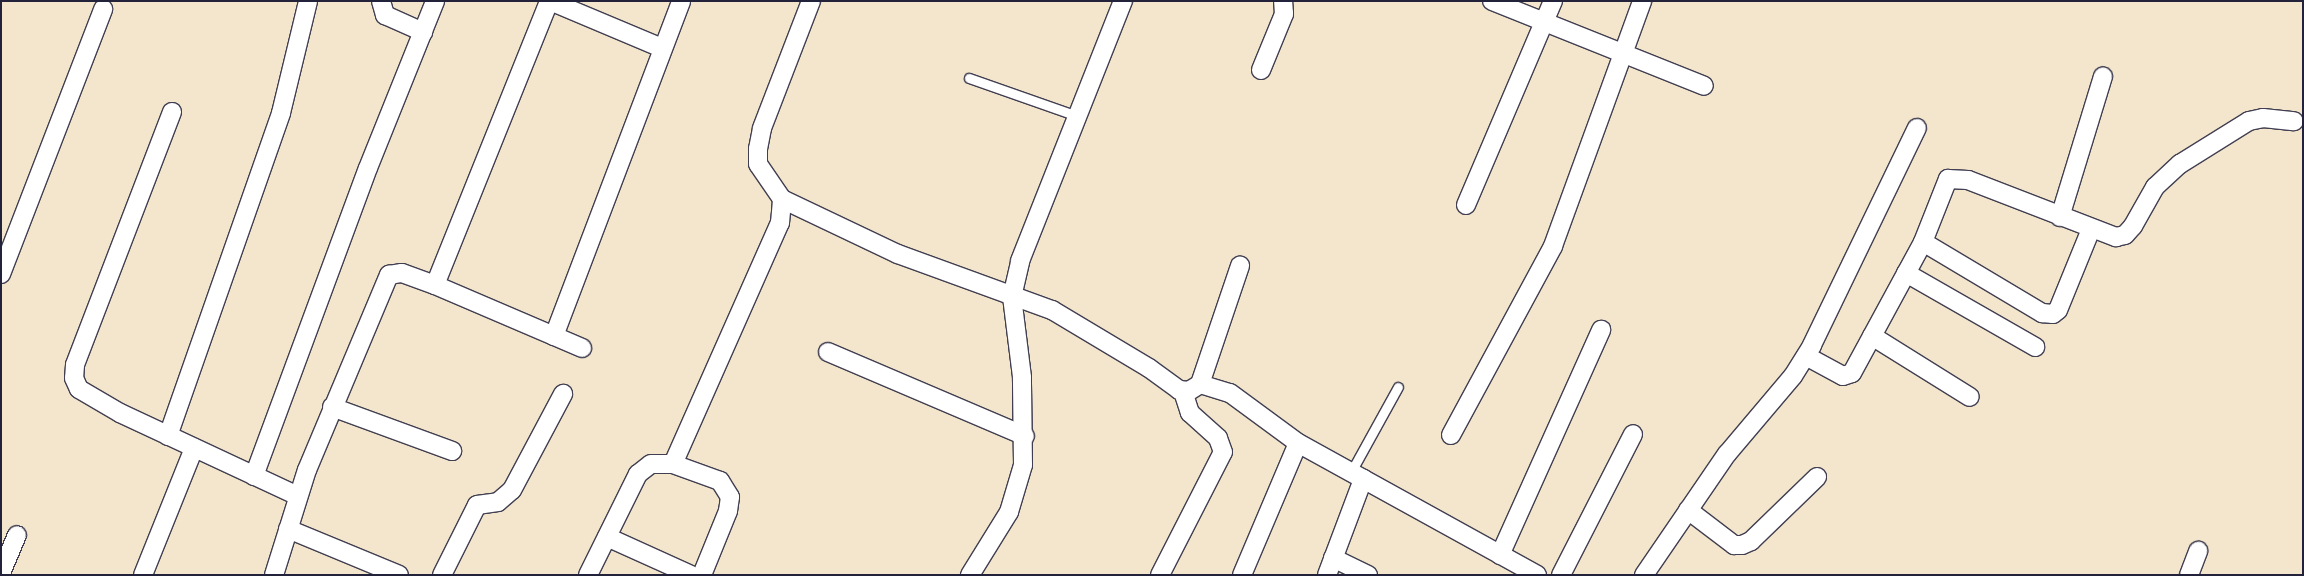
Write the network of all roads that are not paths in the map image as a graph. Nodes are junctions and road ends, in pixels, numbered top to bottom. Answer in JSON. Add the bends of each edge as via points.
{"nodes":[{"id":1,"x":308,"y":1,"type":"edge"},
{"id":2,"x":381,"y":1,"type":"edge"},
{"id":3,"x":435,"y":1,"type":"edge"},
{"id":4,"x":549,"y":1,"type":"edge"},
{"id":5,"x":681,"y":1,"type":"edge"},
{"id":6,"x":811,"y":1,"type":"edge"},
{"id":7,"x":1122,"y":1,"type":"edge"},
{"id":8,"x":1283,"y":1,"type":"edge"},
{"id":9,"x":1492,"y":1,"type":"edge"},
{"id":10,"x":1553,"y":1,"type":"edge"},
{"id":11,"x":1642,"y":1,"type":"edge"},
{"id":12,"x":103,"y":9,"type":"dead end"},
{"id":13,"x":1545,"y":22,"type":"junction"},
{"id":14,"x":423,"y":32,"type":"junction"},
{"id":15,"x":662,"y":48,"type":"junction"},
{"id":16,"x":1622,"y":54,"type":"junction"},
{"id":17,"x":1261,"y":70,"type":"dead end"},
{"id":18,"x":2104,"y":76,"type":"dead end"},
{"id":19,"x":970,"y":78,"type":"dead end"},
{"id":20,"x":1704,"y":86,"type":"dead end"},
{"id":21,"x":172,"y":112,"type":"dead end"},
{"id":22,"x":1077,"y":116,"type":"junction"},
{"id":23,"x":2294,"y":121,"type":"dead end"},
{"id":24,"x":1917,"y":128,"type":"dead end"},
{"id":25,"x":782,"y":199,"type":"junction"},
{"id":26,"x":1466,"y":204,"type":"dead end"},
{"id":27,"x":2060,"y":217,"type":"junction"},
{"id":28,"x":2091,"y":229,"type":"junction"},
{"id":29,"x":1923,"y":242,"type":"junction"},
{"id":30,"x":1240,"y":266,"type":"dead end"},
{"id":31,"x":1906,"y":273,"type":"junction"},
{"id":32,"x":1,"y":274,"type":"edge"},
{"id":33,"x":435,"y":285,"type":"junction"},
{"id":34,"x":1012,"y":296,"type":"junction"},
{"id":35,"x":1601,"y":330,"type":"dead end"},
{"id":36,"x":554,"y":336,"type":"junction"},
{"id":37,"x":1872,"y":336,"type":"junction"},
{"id":38,"x":2035,"y":347,"type":"dead end"},
{"id":39,"x":582,"y":348,"type":"dead end"},
{"id":40,"x":828,"y":352,"type":"dead end"},
{"id":41,"x":1806,"y":356,"type":"junction"},
{"id":42,"x":1200,"y":384,"type":"junction"},
{"id":43,"x":1398,"y":387,"type":"dead end"},
{"id":44,"x":1183,"y":392,"type":"junction"},
{"id":45,"x":563,"y":394,"type":"dead end"},
{"id":46,"x":1970,"y":397,"type":"dead end"},
{"id":47,"x":332,"y":407,"type":"junction"},
{"id":48,"x":1633,"y":434,"type":"dead end"},
{"id":49,"x":1450,"y":435,"type":"dead end"},
{"id":50,"x":168,"y":436,"type":"junction"},
{"id":51,"x":1024,"y":436,"type":"junction"},
{"id":52,"x":1298,"y":443,"type":"junction"},
{"id":53,"x":194,"y":448,"type":"junction"},
{"id":54,"x":452,"y":451,"type":"dead end"},
{"id":55,"x":673,"y":464,"type":"junction"},
{"id":56,"x":254,"y":476,"type":"junction"},
{"id":57,"x":1357,"y":476,"type":"junction"},
{"id":58,"x":1817,"y":477,"type":"dead end"},
{"id":59,"x":298,"y":496,"type":"junction"},
{"id":60,"x":1688,"y":510,"type":"junction"},
{"id":61,"x":288,"y":529,"type":"junction"},
{"id":62,"x":17,"y":535,"type":"dead end"},
{"id":63,"x":607,"y":537,"type":"junction"},
{"id":64,"x":2198,"y":551,"type":"dead end"},
{"id":65,"x":1333,"y":558,"type":"junction"},
{"id":66,"x":1507,"y":564,"type":"edge"},
{"id":67,"x":1,"y":572,"type":"edge"},
{"id":68,"x":143,"y":575,"type":"edge"},
{"id":69,"x":274,"y":575,"type":"edge"},
{"id":70,"x":399,"y":575,"type":"edge"},
{"id":71,"x":442,"y":575,"type":"edge"},
{"id":72,"x":588,"y":575,"type":"edge"},
{"id":73,"x":691,"y":575,"type":"edge"},
{"id":74,"x":702,"y":575,"type":"edge"},
{"id":75,"x":970,"y":575,"type":"edge"},
{"id":76,"x":1160,"y":575,"type":"edge"},
{"id":77,"x":1242,"y":575,"type":"edge"},
{"id":78,"x":1327,"y":575,"type":"edge"},
{"id":79,"x":1368,"y":575,"type":"edge"},
{"id":80,"x":1537,"y":575,"type":"edge"},
{"id":81,"x":1561,"y":575,"type":"edge"},
{"id":82,"x":1644,"y":575,"type":"edge"},
{"id":83,"x":2188,"y":575,"type":"edge"}],
"edges":[{"from":1,"to":50,"type":"street","via":[[281,113]]},
{"from":2,"to":14,"type":"street","via":[[385,15]]},
{"from":3,"to":14,"type":"street"},
{"from":4,"to":15,"type":"street"},
{"from":4,"to":33,"type":"street"},
{"from":5,"to":15,"type":"street"},
{"from":6,"to":25,"type":"street","via":[[762,128],[758,149],[758,164]]},
{"from":7,"to":22,"type":"street"},
{"from":8,"to":17,"type":"street","via":[[1284,14]]},
{"from":9,"to":13,"type":"street"},
{"from":10,"to":13,"type":"street"},
{"from":11,"to":16,"type":"street"},
{"from":12,"to":32,"type":"street"},
{"from":13,"to":16,"type":"street"},
{"from":13,"to":26,"type":"street"},
{"from":14,"to":56,"type":"street","via":[[368,168]]},
{"from":15,"to":36,"type":"street"},
{"from":16,"to":20,"type":"street"},
{"from":16,"to":49,"type":"street","via":[[1568,212],[1543,269]]},
{"from":18,"to":27,"type":"street"},
{"from":19,"to":22,"type":"lane"},
{"from":21,"to":50,"type":"street","via":[[75,365],[74,378],[79,389],[120,414]]},
{"from":22,"to":34,"type":"street","via":[[1020,261]]},
{"from":23,"to":28,"type":"street","via":[[2263,118],[2249,121],[2167,173],[2125,235],[2105,235]]},
{"from":24,"to":41,"type":"street"},
{"from":25,"to":34,"type":"street","via":[[898,254]]},
{"from":25,"to":55,"type":"street","via":[[780,224]]},
{"from":27,"to":28,"type":"street"},
{"from":27,"to":29,"type":"street","via":[[1955,177],[1944,184]]},
{"from":28,"to":29,"type":"street","via":[[2058,310],[2053,314],[2042,313]]},
{"from":29,"to":31,"type":"street"},
{"from":30,"to":42,"type":"street"},
{"from":31,"to":37,"type":"street"},
{"from":31,"to":38,"type":"street"},
{"from":33,"to":36,"type":"street"},
{"from":33,"to":47,"type":"street","via":[[402,273],[390,275]]},
{"from":34,"to":44,"type":"street","via":[[1071,320]]},
{"from":34,"to":51,"type":"street","via":[[1022,377]]},
{"from":35,"to":66,"type":"street"},
{"from":36,"to":39,"type":"street"},
{"from":37,"to":41,"type":"street","via":[[1848,376],[1836,374]]},
{"from":37,"to":46,"type":"street"},
{"from":40,"to":51,"type":"street"},
{"from":41,"to":60,"type":"street","via":[[1794,376],[1727,454]]},
{"from":42,"to":44,"type":"street"},
{"from":42,"to":52,"type":"street","via":[[1230,392]]},
{"from":43,"to":57,"type":"lane"},
{"from":44,"to":76,"type":"street","via":[[1190,413],[1218,438],[1223,452]]},
{"from":45,"to":71,"type":"street","via":[[512,490],[498,502],[477,505]]},
{"from":47,"to":54,"type":"street"},
{"from":47,"to":59,"type":"street"},
{"from":48,"to":81,"type":"street"},
{"from":50,"to":53,"type":"street"},
{"from":51,"to":75,"type":"street","via":[[1023,465],[1010,512]]},
{"from":52,"to":57,"type":"street"},
{"from":52,"to":77,"type":"street"},
{"from":53,"to":56,"type":"street"},
{"from":53,"to":68,"type":"street"},
{"from":55,"to":63,"type":"street","via":[[643,467]]},
{"from":55,"to":74,"type":"street","via":[[720,481],[730,497],[728,512]]},
{"from":56,"to":59,"type":"street"},
{"from":57,"to":65,"type":"street"},
{"from":57,"to":66,"type":"street"},
{"from":58,"to":60,"type":"street","via":[[1751,541],[1742,545],[1734,545]]},
{"from":59,"to":61,"type":"street"},
{"from":60,"to":82,"type":"street"},
{"from":61,"to":69,"type":"street"},
{"from":61,"to":70,"type":"street"},
{"from":62,"to":67,"type":"street"},
{"from":63,"to":72,"type":"street"},
{"from":63,"to":73,"type":"street"},
{"from":64,"to":83,"type":"street"},
{"from":65,"to":78,"type":"street"},
{"from":65,"to":79,"type":"street"},
{"from":66,"to":80,"type":"street"}]}
